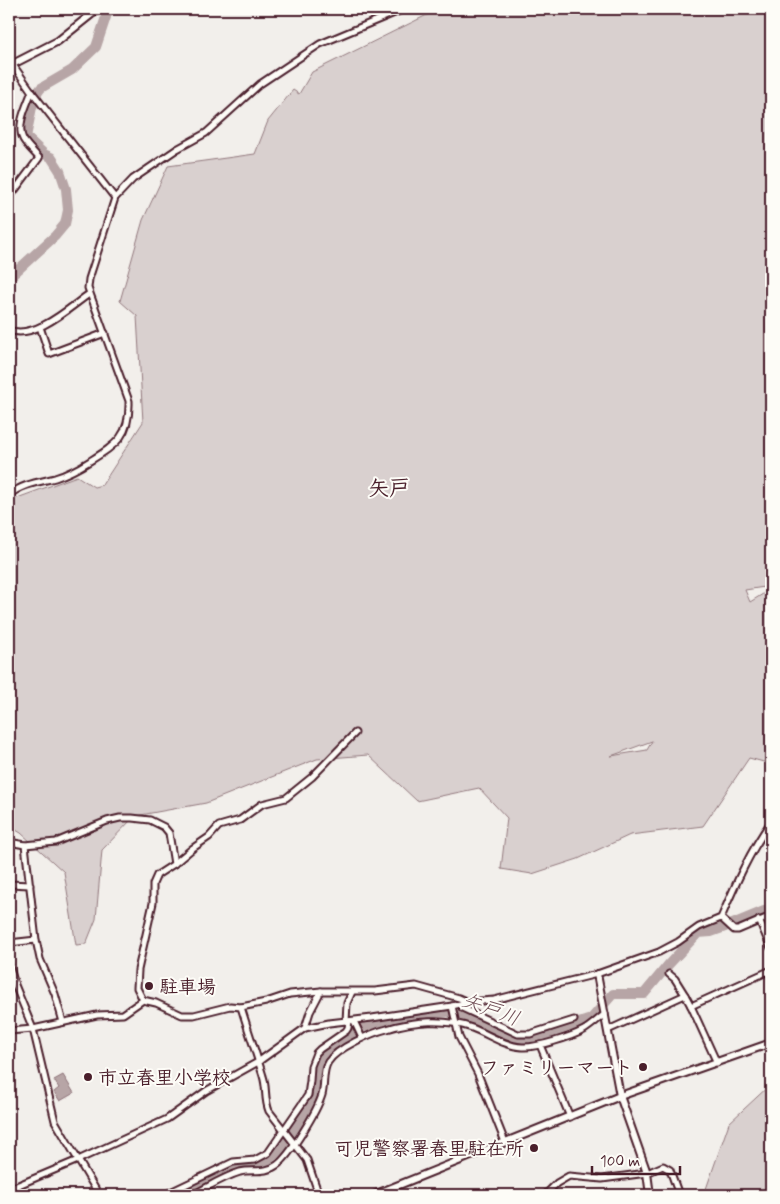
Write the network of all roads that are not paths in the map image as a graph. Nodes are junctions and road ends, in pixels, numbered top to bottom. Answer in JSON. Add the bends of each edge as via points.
{"nodes":[{"id":1,"x":98,"y":9,"type":"edge"},
{"id":2,"x":404,"y":9,"type":"edge"},
{"id":3,"x":11,"y":66,"type":"edge"},
{"id":4,"x":32,"y":92,"type":"junction"},
{"id":5,"x":9,"y":198,"type":"edge"},
{"id":6,"x":115,"y":198,"type":"junction"},
{"id":7,"x":89,"y":294,"type":"junction"},
{"id":8,"x":40,"y":327,"type":"junction"},
{"id":9,"x":9,"y":330,"type":"edge"},
{"id":10,"x":105,"y":333,"type":"junction"},
{"id":11,"x":9,"y":495,"type":"edge"},
{"id":12,"x":355,"y":733,"type":"dead end"},
{"id":13,"x":771,"y":822,"type":"edge"},
{"id":14,"x":9,"y":842,"type":"edge"},
{"id":15,"x":25,"y":845,"type":"junction"},
{"id":16,"x":174,"y":864,"type":"junction"},
{"id":17,"x":9,"y":884,"type":"edge"},
{"id":18,"x":30,"y":885,"type":"junction"},
{"id":19,"x":771,"y":916,"type":"edge"},
{"id":20,"x":721,"y":918,"type":"junction"},
{"id":21,"x":759,"y":920,"type":"junction"},
{"id":22,"x":36,"y":940,"type":"junction"},
{"id":23,"x":9,"y":943,"type":"edge"},
{"id":24,"x":771,"y":945,"type":"edge"},
{"id":25,"x":9,"y":964,"type":"edge"},
{"id":26,"x":771,"y":970,"type":"edge"},
{"id":27,"x":597,"y":974,"type":"junction"},
{"id":28,"x":669,"y":974,"type":"dead end"},
{"id":29,"x":321,"y":991,"type":"junction"},
{"id":30,"x":352,"y":992,"type":"junction"},
{"id":31,"x":685,"y":995,"type":"junction"},
{"id":32,"x":143,"y":1000,"type":"junction"},
{"id":33,"x":468,"y":1002,"type":"junction"},
{"id":34,"x":461,"y":1004,"type":"junction"},
{"id":35,"x":452,"y":1006,"type":"junction"},
{"id":36,"x":691,"y":1006,"type":"junction"},
{"id":37,"x":241,"y":1007,"type":"junction"},
{"id":38,"x":605,"y":1014,"type":"junction"},
{"id":39,"x":574,"y":1020,"type":"dead end"},
{"id":40,"x":350,"y":1021,"type":"junction"},
{"id":41,"x":63,"y":1022,"type":"junction"},
{"id":42,"x":455,"y":1024,"type":"junction"},
{"id":43,"x":305,"y":1028,"type":"junction"},
{"id":44,"x":33,"y":1029,"type":"junction"},
{"id":45,"x":608,"y":1030,"type":"junction"},
{"id":46,"x":9,"y":1031,"type":"edge"},
{"id":47,"x":362,"y":1038,"type":"junction"},
{"id":48,"x":771,"y":1043,"type":"edge"},
{"id":49,"x":540,"y":1045,"type":"junction"},
{"id":50,"x":258,"y":1062,"type":"junction"},
{"id":51,"x":717,"y":1063,"type":"junction"},
{"id":52,"x":620,"y":1096,"type":"junction"},
{"id":53,"x":570,"y":1117,"type":"junction"},
{"id":54,"x":285,"y":1131,"type":"junction"},
{"id":55,"x":505,"y":1142,"type":"junction"},
{"id":56,"x":294,"y":1144,"type":"junction"},
{"id":57,"x":78,"y":1160,"type":"junction"},
{"id":58,"x":647,"y":1173,"type":"junction"},
{"id":59,"x":9,"y":1189,"type":"edge"},
{"id":60,"x":99,"y":1195,"type":"edge"},
{"id":61,"x":164,"y":1195,"type":"edge"},
{"id":62,"x":192,"y":1195,"type":"edge"},
{"id":63,"x":319,"y":1195,"type":"edge"},
{"id":64,"x":374,"y":1195,"type":"edge"},
{"id":65,"x":545,"y":1195,"type":"edge"},
{"id":66,"x":650,"y":1195,"type":"edge"},
{"id":67,"x":679,"y":1195,"type":"edge"}],
"edges":[{"from":1,"to":3,"type":"street","via":[[58,41]]},
{"from":2,"to":6,"type":"street","via":[[309,51],[260,84],[206,133],[133,178]]},
{"from":3,"to":4,"type":"street"},
{"from":4,"to":5,"type":"street","via":[[21,129],[24,141],[38,158]]},
{"from":4,"to":6,"type":"street"},
{"from":6,"to":7,"type":"street","via":[[89,279]]},
{"from":7,"to":8,"type":"street"},
{"from":7,"to":10,"type":"street"},
{"from":8,"to":9,"type":"street","via":[[24,332]]},
{"from":8,"to":10,"type":"street","via":[[50,354]]},
{"from":10,"to":11,"type":"street","via":[[128,401],[127,426],[122,437],[77,468],[23,486]]},
{"from":12,"to":16,"type":"street","via":[[312,777],[286,798],[262,804],[240,820],[219,826]]},
{"from":13,"to":20,"type":"street"},
{"from":14,"to":15,"type":"street"},
{"from":15,"to":16,"type":"street","via":[[56,842],[120,818],[150,820],[169,833]]},
{"from":15,"to":18,"type":"street"},
{"from":16,"to":32,"type":"street","via":[[157,875],[152,884],[153,903],[138,970],[137,988]]},
{"from":17,"to":18,"type":"street"},
{"from":18,"to":22,"type":"street"},
{"from":19,"to":21,"type":"street"},
{"from":20,"to":21,"type":"street","via":[[734,930]]},
{"from":20,"to":27,"type":"street","via":[[699,926],[659,952]]},
{"from":21,"to":24,"type":"street"},
{"from":22,"to":23,"type":"street"},
{"from":22,"to":41,"type":"street"},
{"from":25,"to":44,"type":"street"},
{"from":26,"to":36,"type":"street"},
{"from":27,"to":33,"type":"street","via":[[494,1000]]},
{"from":27,"to":38,"type":"street"},
{"from":28,"to":31,"type":"street"},
{"from":29,"to":30,"type":"street"},
{"from":29,"to":37,"type":"street","via":[[290,994]]},
{"from":29,"to":43,"type":"street"},
{"from":30,"to":33,"type":"street","via":[[416,986]]},
{"from":30,"to":40,"type":"street","via":[[347,1003]]},
{"from":31,"to":36,"type":"street"},
{"from":31,"to":45,"type":"street"},
{"from":32,"to":37,"type":"street","via":[[182,1015]]},
{"from":32,"to":41,"type":"street","via":[[123,1014]]},
{"from":33,"to":34,"type":"street"},
{"from":34,"to":35,"type":"street"},
{"from":34,"to":39,"type":"street","via":[[462,1008],[518,1034],[530,1034]]},
{"from":35,"to":40,"type":"street"},
{"from":35,"to":42,"type":"street"},
{"from":36,"to":51,"type":"street"},
{"from":37,"to":50,"type":"street"},
{"from":38,"to":45,"type":"street"},
{"from":38,"to":49,"type":"street","via":[[585,1030]]},
{"from":40,"to":43,"type":"street"},
{"from":40,"to":47,"type":"street"},
{"from":40,"to":54,"type":"street","via":[[346,1031],[316,1053],[310,1066],[308,1096]]},
{"from":41,"to":44,"type":"street"},
{"from":42,"to":47,"type":"street","via":[[436,1020],[387,1028]]},
{"from":42,"to":49,"type":"street","via":[[473,1028],[513,1046]]},
{"from":42,"to":55,"type":"street"},
{"from":43,"to":50,"type":"street"},
{"from":44,"to":46,"type":"street"},
{"from":44,"to":57,"type":"street","via":[[55,1121]]},
{"from":45,"to":52,"type":"street"},
{"from":47,"to":56,"type":"street","via":[[328,1061],[323,1094]]},
{"from":48,"to":51,"type":"street"},
{"from":49,"to":53,"type":"street"},
{"from":50,"to":54,"type":"street","via":[[266,1088],[268,1111]]},
{"from":50,"to":57,"type":"street","via":[[206,1091],[167,1119]]},
{"from":51,"to":52,"type":"street"},
{"from":52,"to":53,"type":"street"},
{"from":52,"to":58,"type":"street"},
{"from":53,"to":55,"type":"street"},
{"from":54,"to":56,"type":"street"},
{"from":54,"to":61,"type":"street","via":[[268,1153],[255,1160],[233,1162]]},
{"from":55,"to":64,"type":"street"},
{"from":56,"to":62,"type":"street","via":[[276,1166],[264,1171],[235,1174]]},
{"from":56,"to":63,"type":"street","via":[[307,1160]]},
{"from":57,"to":59,"type":"street"},
{"from":57,"to":60,"type":"street"},
{"from":58,"to":65,"type":"street","via":[[602,1179],[569,1176]]},
{"from":58,"to":66,"type":"street"},
{"from":58,"to":67,"type":"street","via":[[662,1166],[668,1167]]}]}
